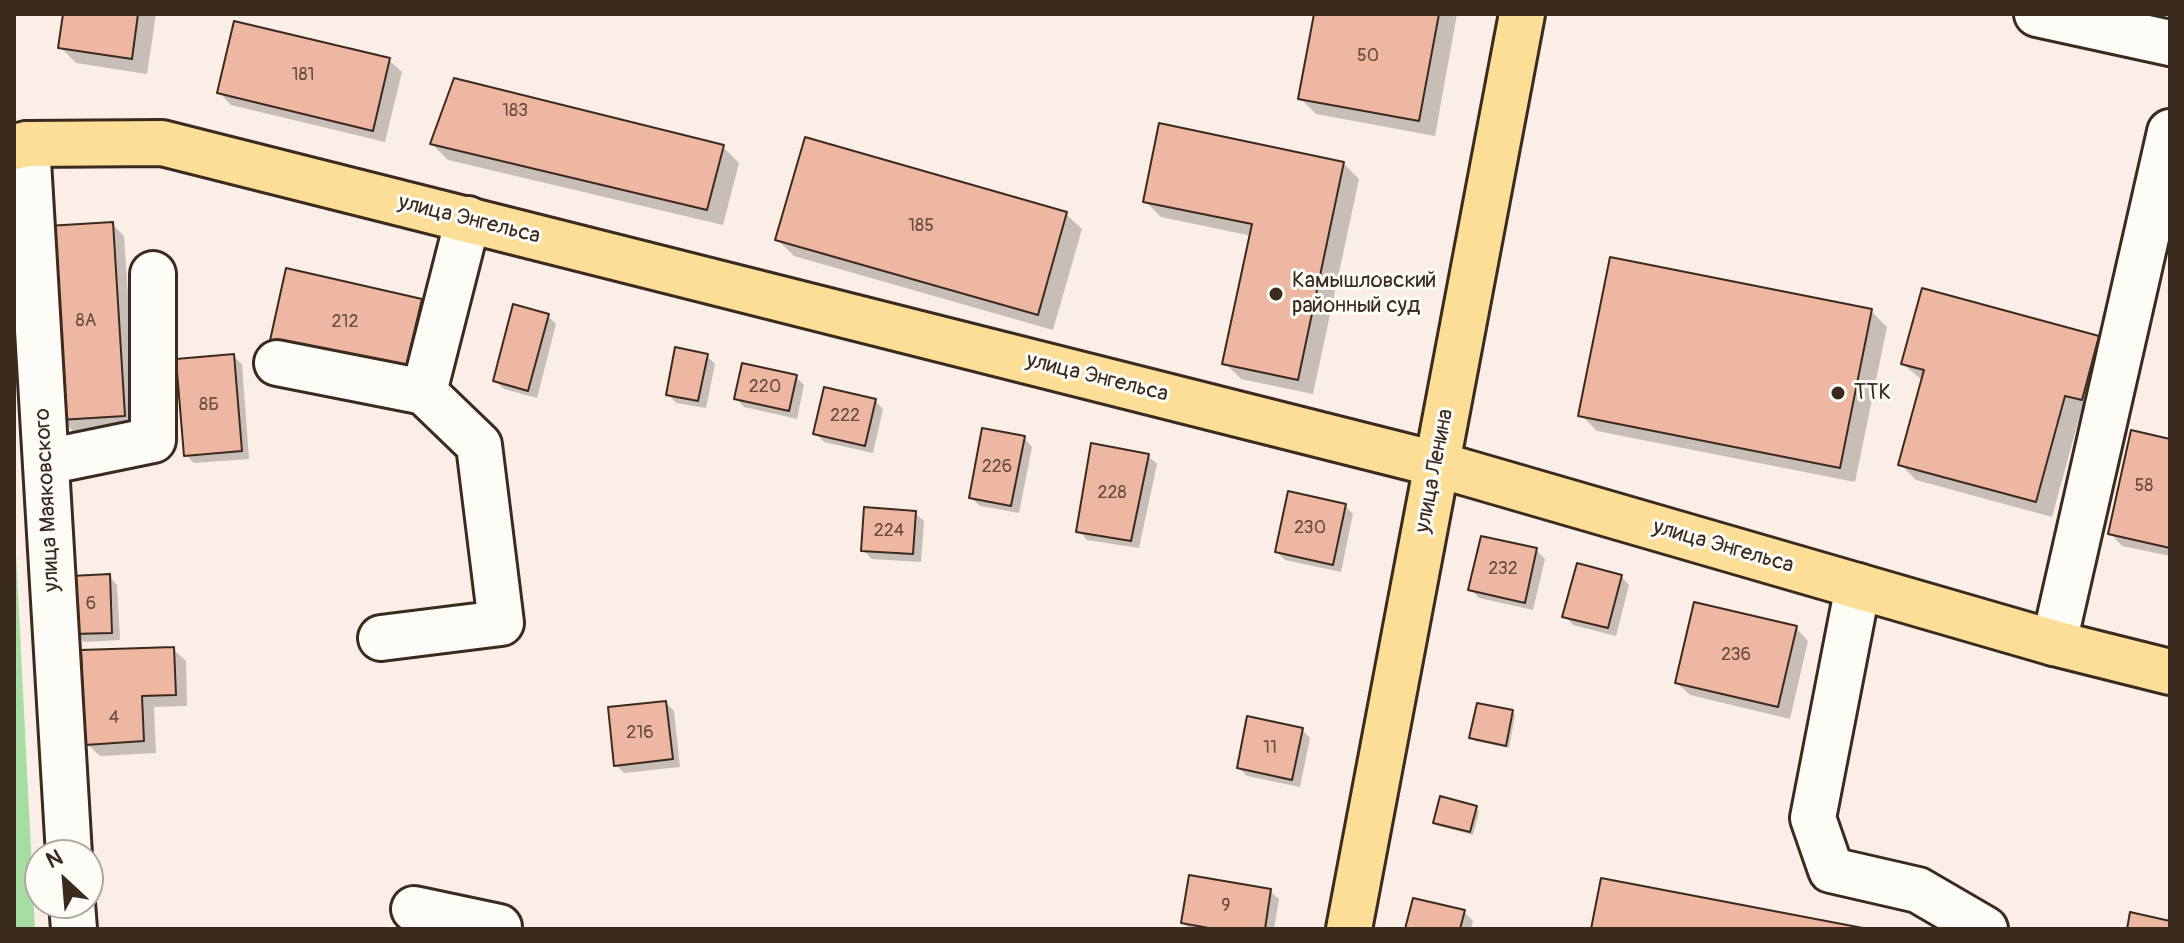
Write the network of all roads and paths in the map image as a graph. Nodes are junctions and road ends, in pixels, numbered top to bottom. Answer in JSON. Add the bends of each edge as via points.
{"nodes":[{"id":1,"x":1522,"y":14,"type":"edge"},
{"id":2,"x":2037,"y":14,"type":"edge"},
{"id":3,"x":2170,"y":43,"type":"edge"},
{"id":4,"x":2170,"y":132,"type":"edge"},
{"id":5,"x":21,"y":145,"type":"edge"},
{"id":6,"x":468,"y":219,"type":"junction"},
{"id":7,"x":153,"y":274,"type":"dead end"},
{"id":8,"x":277,"y":363,"type":"dead end"},
{"id":9,"x":424,"y":392,"type":"junction"},
{"id":10,"x":46,"y":462,"type":"junction"},
{"id":11,"x":1436,"y":464,"type":"junction"},
{"id":12,"x":1858,"y":586,"type":"junction"},
{"id":13,"x":381,"y":638,"type":"dead end"},
{"id":14,"x":2054,"y":643,"type":"junction"},
{"id":15,"x":2170,"y":672,"type":"edge"},
{"id":16,"x":68,"y":839,"type":"edge"},
{"id":17,"x":414,"y":909,"type":"dead end"},
{"id":18,"x":499,"y":929,"type":"edge"},
{"id":19,"x":1349,"y":929,"type":"edge"},
{"id":20,"x":1985,"y":929,"type":"edge"}],
"edges":[{"from":1,"to":11,"type":"main road","name":"улица Ленина"},
{"from":2,"to":3,"type":"street"},
{"from":4,"to":14,"type":"street"},
{"from":5,"to":6,"type":"main road","name":"улица Энгельса","via":[[162,143]]},
{"from":5,"to":10,"type":"street","name":"улица Маяковского"},
{"from":6,"to":9,"type":"street"},
{"from":6,"to":11,"type":"main road","name":"улица Энгельса"},
{"from":7,"to":10,"type":"street","via":[[153,440]]},
{"from":8,"to":9,"type":"street"},
{"from":9,"to":13,"type":"street","via":[[479,445],[501,623]]},
{"from":10,"to":16,"type":"street","name":"улица Маяковского"},
{"from":11,"to":12,"type":"main road","name":"улица Энгельса"},
{"from":11,"to":19,"type":"main road","name":"улица Ленина"},
{"from":12,"to":14,"type":"main road","name":"улица Энгельса"},
{"from":12,"to":20,"type":"street","via":[[1813,818],[1831,870],[1918,890]]},
{"from":14,"to":15,"type":"main road","name":"улица Энгельса"},
{"from":17,"to":18,"type":"street"}]}
